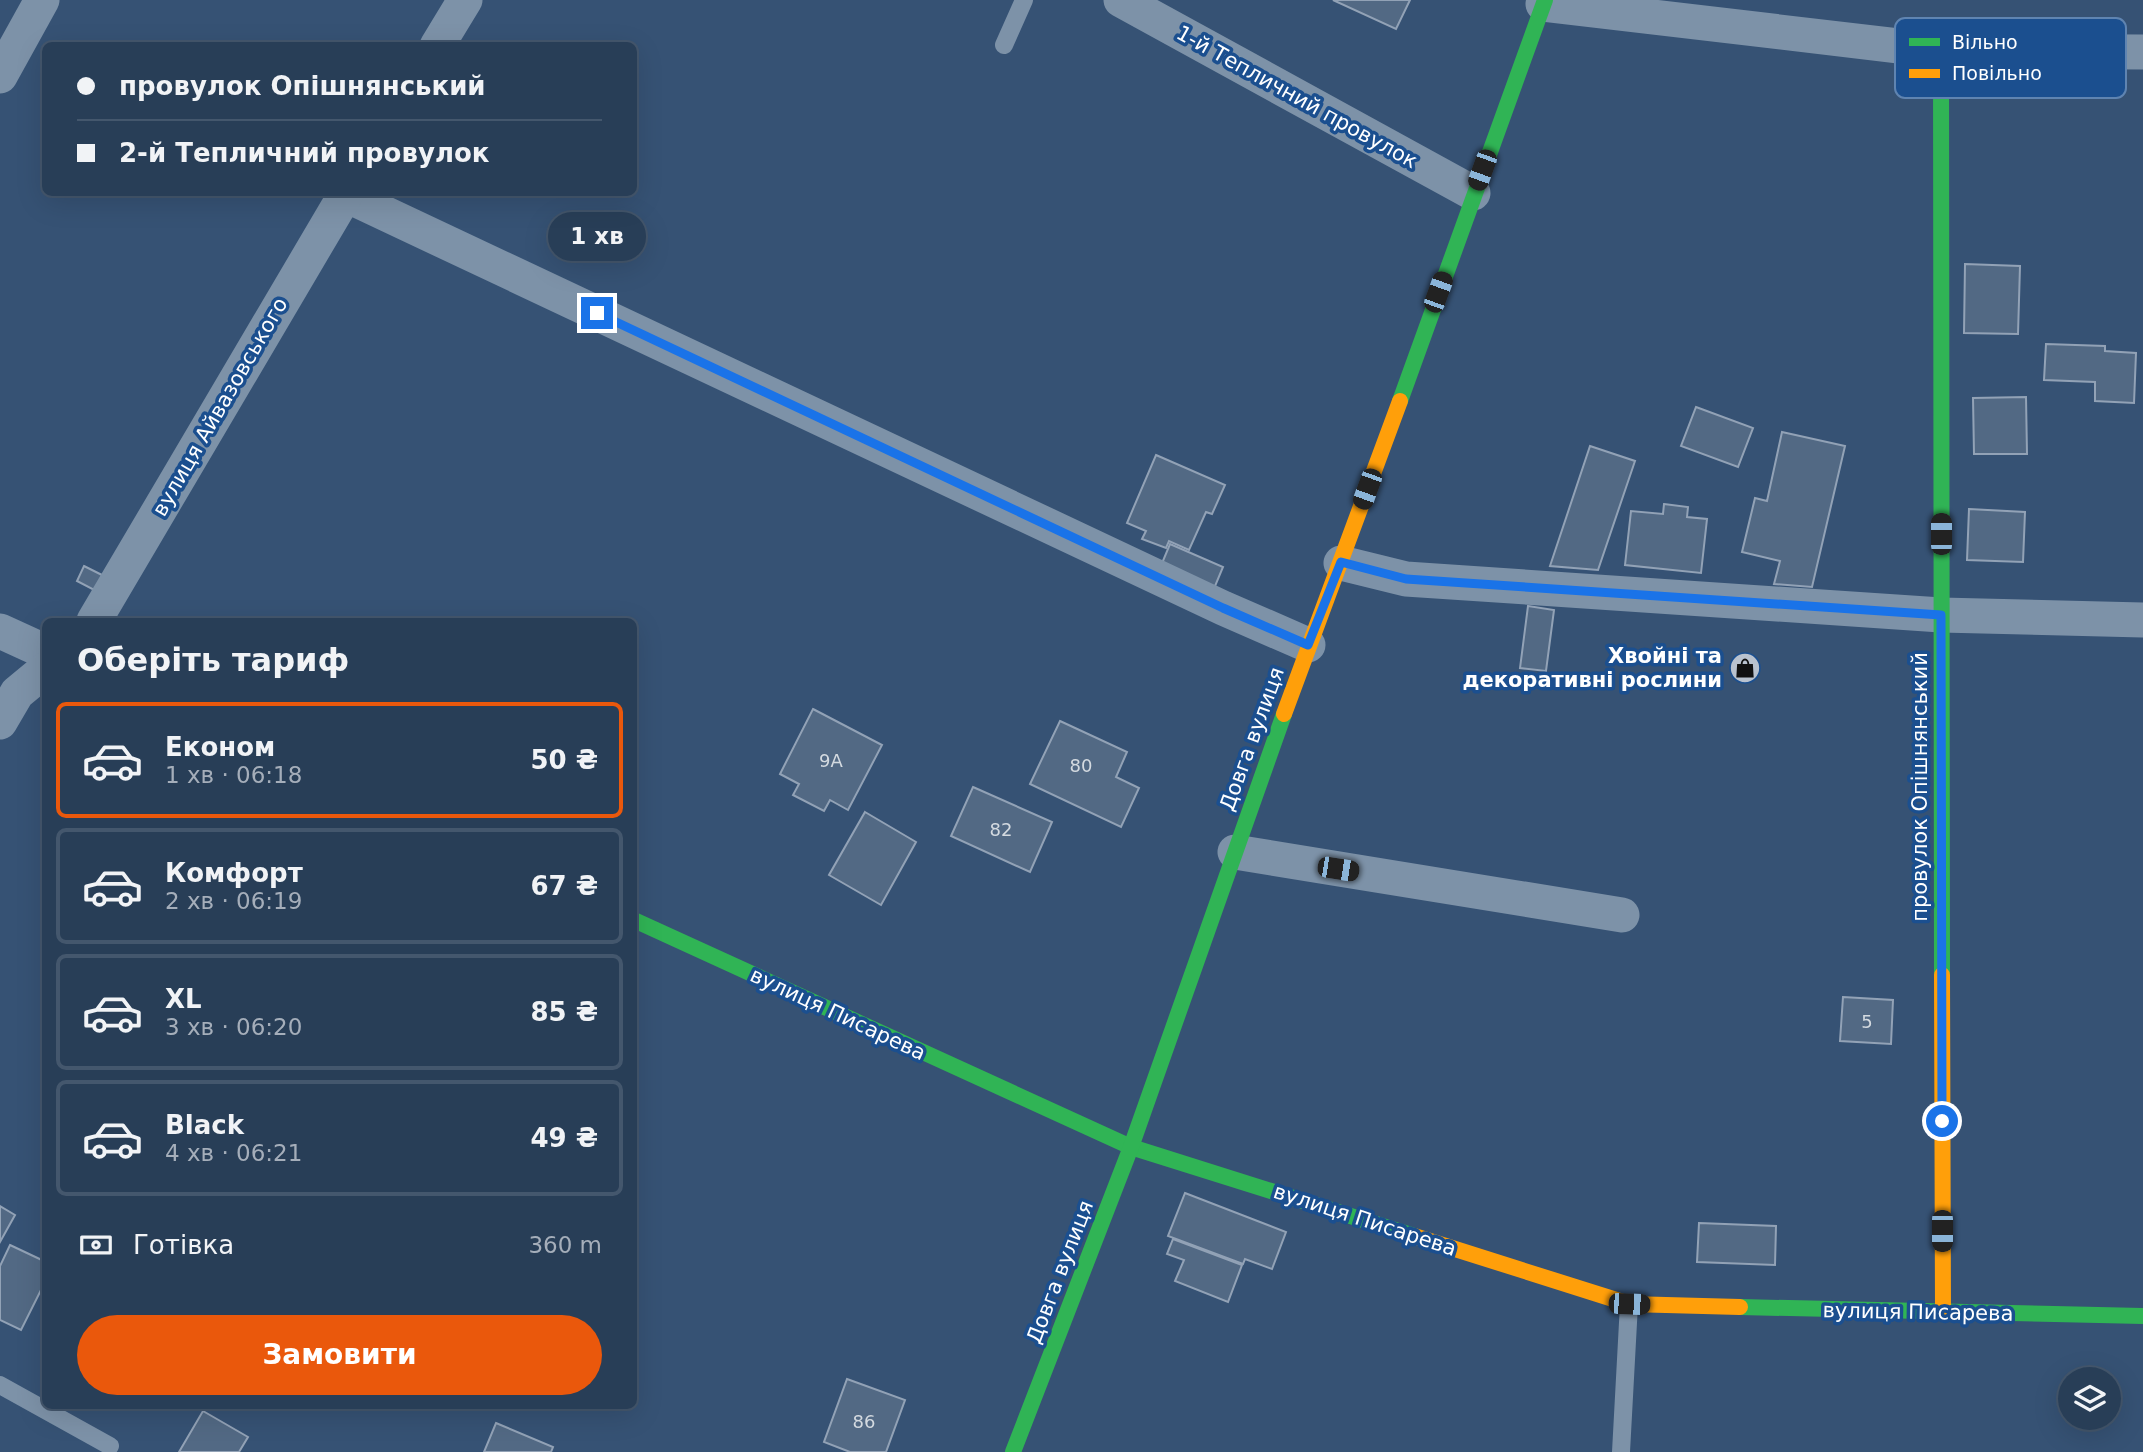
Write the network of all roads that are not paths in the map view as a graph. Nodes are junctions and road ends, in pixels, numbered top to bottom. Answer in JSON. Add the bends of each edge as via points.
{"nodes":[{"id":1,"x":41,"y":0,"type":"edge"},
{"id":2,"x":465,"y":0,"type":"edge"},
{"id":3,"x":1024,"y":0,"type":"edge"},
{"id":4,"x":1121,"y":0,"type":"edge"},
{"id":5,"x":1544,"y":2,"type":"edge"},
{"id":6,"x":439,"y":42,"type":"edge"},
{"id":7,"x":1895,"y":45,"type":"edge"},
{"id":8,"x":1004,"y":46,"type":"dead end"},
{"id":9,"x":0,"y":76,"type":"edge"},
{"id":10,"x":1941,"y":98,"type":"edge"},
{"id":11,"x":1474,"y":193,"type":"junction"},
{"id":12,"x":346,"y":196,"type":"edge"},
{"id":13,"x":351,"y":196,"type":"edge"},
{"id":14,"x":1341,"y":562,"type":"junction"},
{"id":15,"x":1941,"y":615,"type":"junction"},
{"id":16,"x":96,"y":618,"type":"edge"},
{"id":17,"x":2143,"y":621,"type":"edge"},
{"id":18,"x":0,"y":632,"type":"edge"},
{"id":19,"x":1308,"y":645,"type":"junction"},
{"id":20,"x":42,"y":650,"type":"edge"},
{"id":21,"x":42,"y":672,"type":"edge"},
{"id":22,"x":0,"y":722,"type":"edge"},
{"id":23,"x":1235,"y":852,"type":"junction"},
{"id":24,"x":1622,"y":915,"type":"dead end"},
{"id":25,"x":637,"y":921,"type":"edge"},
{"id":26,"x":1131,"y":1147,"type":"junction"},
{"id":27,"x":1629,"y":1304,"type":"junction"},
{"id":28,"x":1943,"y":1313,"type":"junction"},
{"id":29,"x":2143,"y":1316,"type":"edge"},
{"id":30,"x":0,"y":1385,"type":"edge"},
{"id":31,"x":42,"y":1408,"type":"edge"},
{"id":32,"x":43,"y":1409,"type":"edge"},
{"id":33,"x":110,"y":1446,"type":"dead end"},
{"id":34,"x":1013,"y":1452,"type":"edge"},
{"id":35,"x":1621,"y":1452,"type":"edge"}],
"edges":[{"from":1,"to":9,"type":"street"},
{"from":2,"to":6,"type":"street"},
{"from":3,"to":8,"type":"lane"},
{"from":4,"to":11,"type":"street","name":"1-й Тепличний провулок"},
{"from":5,"to":7,"type":"street"},
{"from":5,"to":11,"type":"street","name":"Довга вулиця"},
{"from":10,"to":15,"type":"street","name":"провулок Опішнянський"},
{"from":11,"to":14,"type":"street","name":"Довга вулиця"},
{"from":12,"to":16,"type":"street","name":"вулиця Айвазовського"},
{"from":13,"to":19,"type":"street"},
{"from":14,"to":15,"type":"street","via":[[1406,579]]},
{"from":14,"to":19,"type":"street","name":"Довга вулиця"},
{"from":15,"to":17,"type":"street"},
{"from":15,"to":28,"type":"street","name":"провулок Опішнянський"},
{"from":18,"to":20,"type":"street"},
{"from":19,"to":23,"type":"street","name":"Довга вулиця"},
{"from":21,"to":22,"type":"street","via":[[17,694]]},
{"from":23,"to":24,"type":"street"},
{"from":23,"to":26,"type":"street","name":"Довга вулиця"},
{"from":25,"to":26,"type":"street","name":"вулиця Писарева"},
{"from":26,"to":27,"type":"street","name":"вулиця Писарева"},
{"from":26,"to":34,"type":"street","name":"Довга вулиця"},
{"from":27,"to":28,"type":"street","name":"вулиця Писарева"},
{"from":27,"to":35,"type":"lane"},
{"from":28,"to":29,"type":"street","name":"вулиця Писарева"},
{"from":30,"to":31,"type":"lane"},
{"from":32,"to":33,"type":"lane"}]}
